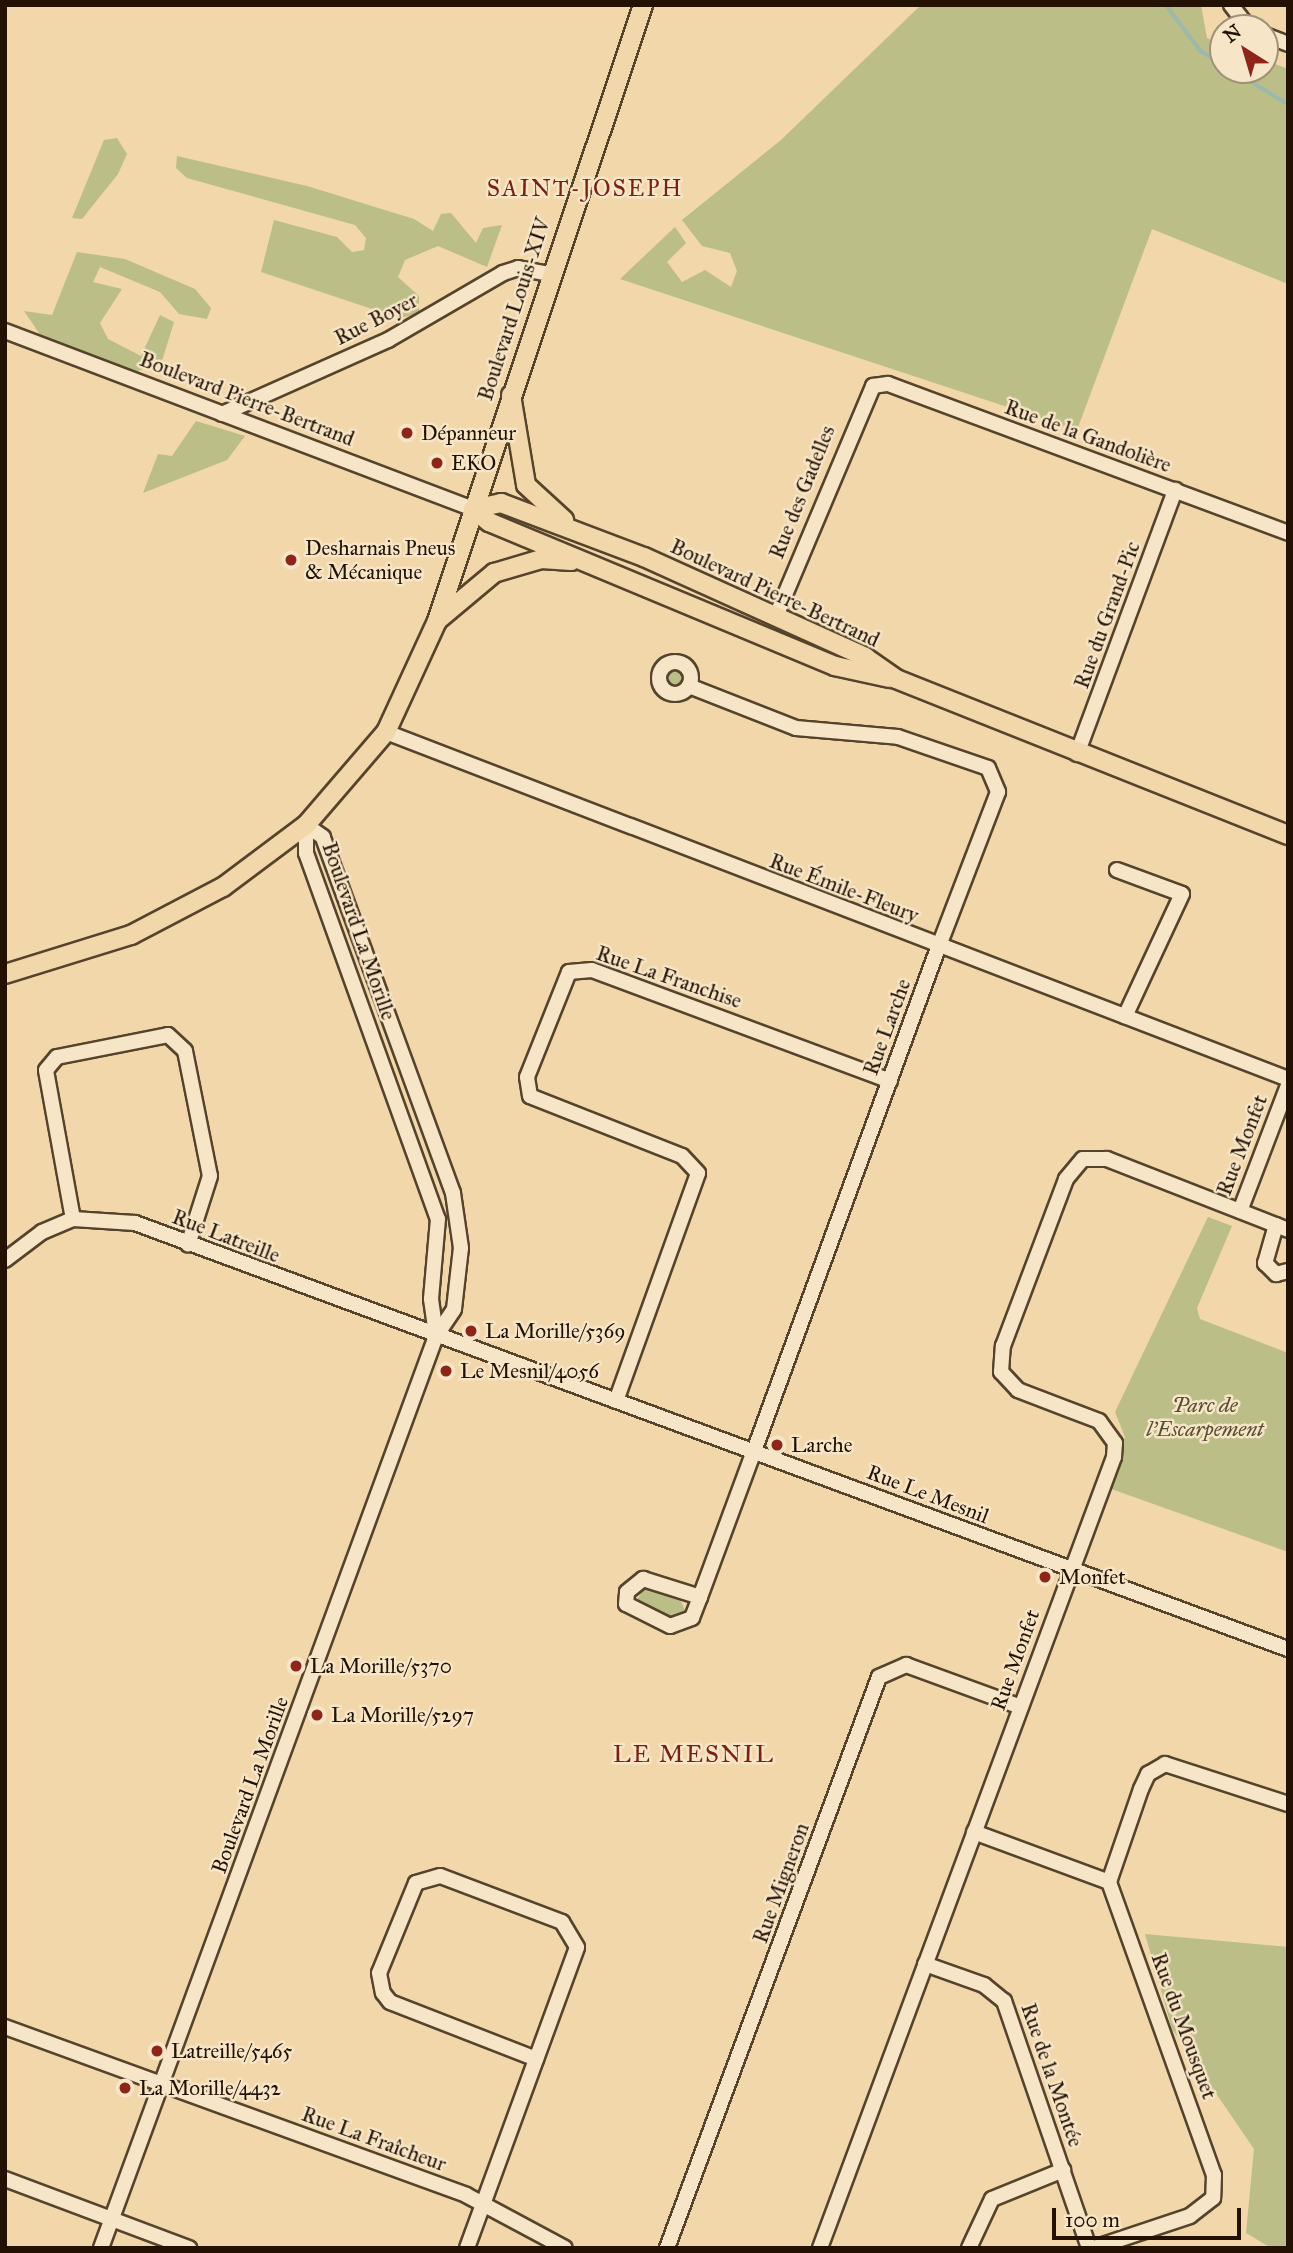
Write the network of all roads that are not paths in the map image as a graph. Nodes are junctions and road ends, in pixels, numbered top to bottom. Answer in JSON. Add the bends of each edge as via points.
{"nodes":[{"id":1,"x":643,"y":5,"type":"edge"},
{"id":2,"x":548,"y":274,"type":"junction"},
{"id":3,"x":5,"y":331,"type":"edge"},
{"id":4,"x":873,"y":386,"type":"joint"},
{"id":5,"x":511,"y":391,"type":"junction"},
{"id":6,"x":222,"y":414,"type":"junction"},
{"id":7,"x":1175,"y":490,"type":"junction"},
{"id":8,"x":473,"y":509,"type":"junction"},
{"id":9,"x":1288,"y":533,"type":"edge"},
{"id":10,"x":584,"y":534,"type":"junction"},
{"id":11,"x":588,"y":562,"type":"junction"},
{"id":12,"x":776,"y":616,"type":"junction"},
{"id":13,"x":438,"y":621,"type":"junction"},
{"id":14,"x":896,"y":679,"type":"junction"},
{"id":15,"x":689,"y":686,"type":"dead end"},
{"id":16,"x":386,"y":732,"type":"junction"},
{"id":17,"x":1077,"y":754,"type":"junction"},
{"id":18,"x":306,"y":825,"type":"junction"},
{"id":19,"x":1288,"y":835,"type":"edge"},
{"id":20,"x":1117,"y":870,"type":"dead end"},
{"id":21,"x":938,"y":947,"type":"junction"},
{"id":22,"x":5,"y":974,"type":"edge"},
{"id":23,"x":1125,"y":1016,"type":"junction"},
{"id":24,"x":1288,"y":1079,"type":"edge"},
{"id":25,"x":890,"y":1080,"type":"junction"},
{"id":26,"x":1288,"y":1085,"type":"edge"},
{"id":27,"x":1240,"y":1211,"type":"junction"},
{"id":28,"x":73,"y":1219,"type":"junction"},
{"id":29,"x":1282,"y":1227,"type":"edge"},
{"id":30,"x":188,"y":1245,"type":"junction"},
{"id":31,"x":5,"y":1259,"type":"edge"},
{"id":32,"x":1288,"y":1271,"type":"edge"},
{"id":33,"x":436,"y":1336,"type":"junction"},
{"id":34,"x":617,"y":1401,"type":"junction"},
{"id":35,"x":754,"y":1451,"type":"junction"},
{"id":36,"x":1069,"y":1570,"type":"junction"},
{"id":37,"x":700,"y":1597,"type":"junction"},
{"id":38,"x":1288,"y":1649,"type":"edge"},
{"id":39,"x":1021,"y":1707,"type":"junction"},
{"id":40,"x":1288,"y":1805,"type":"edge"},
{"id":41,"x":1288,"y":1815,"type":"edge"},
{"id":42,"x":974,"y":1832,"type":"junction"},
{"id":43,"x":1109,"y":1882,"type":"junction"},
{"id":44,"x":925,"y":1964,"type":"junction"},
{"id":45,"x":5,"y":2027,"type":"edge"},
{"id":46,"x":536,"y":2059,"type":"junction"},
{"id":47,"x":162,"y":2083,"type":"junction"},
{"id":48,"x":1063,"y":2170,"type":"junction"},
{"id":49,"x":5,"y":2179,"type":"edge"},
{"id":50,"x":484,"y":2202,"type":"junction"},
{"id":51,"x":111,"y":2219,"type":"junction"},
{"id":52,"x":101,"y":2248,"type":"edge"},
{"id":53,"x":189,"y":2248,"type":"edge"},
{"id":54,"x":467,"y":2248,"type":"edge"},
{"id":55,"x":565,"y":2248,"type":"edge"},
{"id":56,"x":667,"y":2248,"type":"edge"},
{"id":57,"x":820,"y":2248,"type":"edge"},
{"id":58,"x":970,"y":2248,"type":"edge"},
{"id":59,"x":1092,"y":2248,"type":"edge"}],
"edges":[{"from":1,"to":2,"type":"main road","name":"Boulevard Louis-XIV"},
{"from":2,"to":5,"type":"main road","name":"Boulevard Louis-XIV"},
{"from":2,"to":6,"type":"street","name":"Rue Boyer","via":[[518,268],[503,273],[388,340]]},
{"from":3,"to":6,"type":"street","name":"Boulevard Pierre-Bertrand"},
{"from":4,"to":7,"type":"street","name":"Rue de la Gandolière","via":[[888,384]]},
{"from":4,"to":12,"type":"street","name":"Rue des Gadelles","via":[[863,396]]},
{"from":5,"to":8,"type":"main road","name":"Boulevard Louis-XIV"},
{"from":5,"to":10,"type":"main road","via":[[526,485]]},
{"from":6,"to":8,"type":"street","name":"Boulevard Pierre-Bertrand"},
{"from":7,"to":9,"type":"street","name":"Rue de la Gandolière"},
{"from":7,"to":17,"type":"street","name":"Rue du Grand-Pic"},
{"from":8,"to":10,"type":"main road","name":"Boulevard Pierre-Bertrand","via":[[501,503]]},
{"from":8,"to":11,"type":"main road","name":"Boulevard Pierre-Bertrand","via":[[489,522]]},
{"from":8,"to":13,"type":"main road","name":"Boulevard Louis-XIV"},
{"from":10,"to":12,"type":"main road","name":"Boulevard Pierre-Bertrand"},
{"from":11,"to":13,"type":"main road","via":[[516,564],[473,588]]},
{"from":11,"to":14,"type":"main road","name":"Boulevard Pierre-Bertrand","via":[[835,666]]},
{"from":12,"to":14,"type":"main road","name":"Boulevard Pierre-Bertrand"},
{"from":13,"to":16,"type":"main road"},
{"from":14,"to":17,"type":"main road","name":"Boulevard Pierre-Bertrand"},
{"from":15,"to":21,"type":"street","name":"Rue Larche","via":[[796,728],[898,737],[988,768],[998,792]]},
{"from":16,"to":18,"type":"main road"},
{"from":16,"to":21,"type":"street","name":"Rue Émile-Fleury"},
{"from":17,"to":19,"type":"main road","name":"Boulevard Pierre-Bertrand"},
{"from":18,"to":22,"type":"main road","via":[[174,916]]},
{"from":18,"to":33,"type":"street","name":"Boulevard La Morille","via":[[306,853],[438,1219],[431,1299]]},
{"from":18,"to":33,"type":"street","name":"Boulevard La Morille","via":[[323,837],[453,1193],[461,1248],[454,1309]]},
{"from":20,"to":23,"type":"street","via":[[1182,894]]},
{"from":21,"to":23,"type":"street","name":"Rue Émile-Fleury"},
{"from":21,"to":25,"type":"street","name":"Rue Larche"},
{"from":23,"to":24,"type":"street","name":"Rue Émile-Fleury"},
{"from":25,"to":34,"type":"street","name":"Rue La Franchise","via":[[592,970],[569,972],[527,1077],[530,1096],[682,1156],[698,1172]]},
{"from":25,"to":35,"type":"street","name":"Rue Larche"},
{"from":26,"to":27,"type":"street","name":"Rue Monfet"},
{"from":27,"to":29,"type":"street"},
{"from":27,"to":36,"type":"street","name":"Rue Monfet","via":[[1107,1159],[1083,1159],[1066,1179],[1000,1362],[1006,1382],[1100,1421],[1115,1443]]},
{"from":28,"to":30,"type":"street","name":"Rue Latreille","via":[[135,1223]]},
{"from":28,"to":30,"type":"street","via":[[46,1070],[57,1057],[168,1035],[185,1051],[210,1176]]},
{"from":28,"to":31,"type":"street","name":"Rue Latreille","via":[[42,1232]]},
{"from":29,"to":32,"type":"street","via":[[1265,1263],[1276,1274]]},
{"from":30,"to":33,"type":"street","name":"Rue Latreille"},
{"from":33,"to":34,"type":"street","name":"Rue Le Mesnil"},
{"from":33,"to":47,"type":"street","name":"Boulevard La Morille"},
{"from":34,"to":35,"type":"street","name":"Rue Le Mesnil"},
{"from":35,"to":36,"type":"street","name":"Rue Le Mesnil"},
{"from":35,"to":37,"type":"street","name":"Rue Larche"},
{"from":36,"to":38,"type":"street","name":"Rue Le Mesnil"},
{"from":36,"to":39,"type":"street","name":"Rue Monfet"},
{"from":37,"to":37,"type":"street","name":"Rue Larche","via":[[643,1579],[627,1592],[626,1604],[670,1626],[692,1618]]},
{"from":39,"to":42,"type":"street","name":"Rue Monfet"},
{"from":39,"to":56,"type":"street","name":"Rue Migneron","via":[[906,1665],[879,1677]]},
{"from":40,"to":41,"type":"street"},
{"from":40,"to":43,"type":"street","via":[[1166,1764],[1149,1774],[1141,1789]]},
{"from":42,"to":43,"type":"street"},
{"from":42,"to":44,"type":"street","name":"Rue Monfet"},
{"from":43,"to":59,"type":"street","name":"Rue du Mousquet","via":[[1216,2187],[1213,2198],[1190,2216]]},
{"from":44,"to":48,"type":"street","name":"Rue de la Montée","via":[[984,1985],[1004,2001]]},
{"from":44,"to":57,"type":"street","name":"Rue Monfet"},
{"from":45,"to":47,"type":"street"},
{"from":46,"to":46,"type":"street","via":[[577,1947],[570,1928],[440,1875],[416,1883],[379,1973],[383,1993],[390,2002]]},
{"from":46,"to":50,"type":"street"},
{"from":47,"to":50,"type":"street","name":"Rue La Fraîcheur"},
{"from":47,"to":51,"type":"street","name":"Boulevard La Morille"},
{"from":48,"to":58,"type":"street","via":[[992,2199]]},
{"from":48,"to":59,"type":"street","name":"Rue de la Montée"},
{"from":49,"to":51,"type":"street"},
{"from":50,"to":54,"type":"street"},
{"from":50,"to":55,"type":"street","name":"Rue La Fraîcheur"},
{"from":51,"to":52,"type":"street","name":"Boulevard La Morille"},
{"from":51,"to":53,"type":"street"}]}
